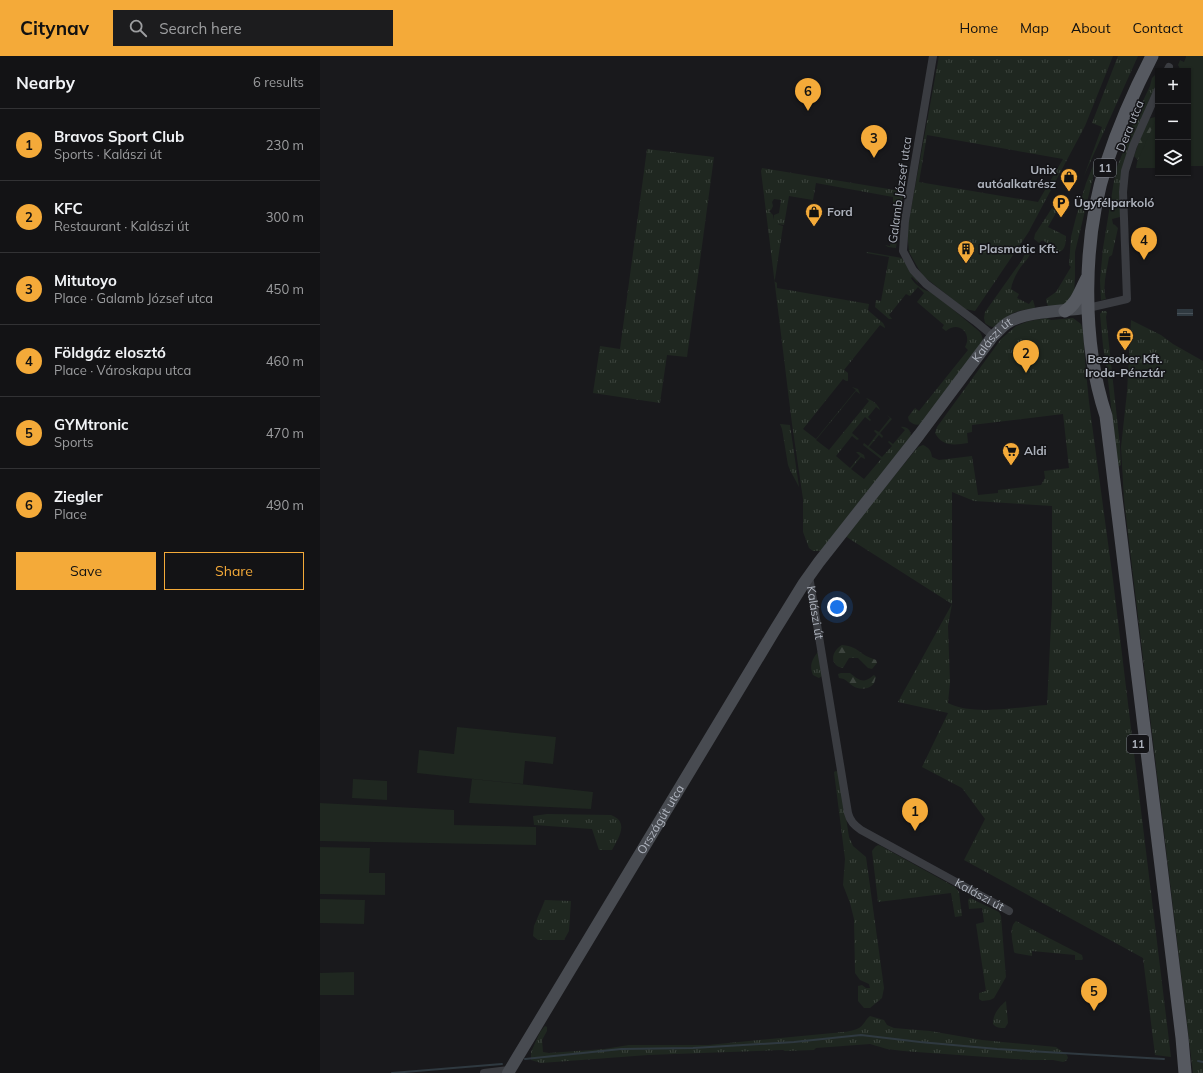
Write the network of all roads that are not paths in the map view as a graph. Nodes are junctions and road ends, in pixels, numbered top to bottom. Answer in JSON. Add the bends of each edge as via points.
{"nodes":[{"id":1,"x":933,"y":56,"type":"edge"},
{"id":2,"x":1152,"y":56,"type":"edge"},
{"id":3,"x":1155,"y":97,"type":"edge"},
{"id":4,"x":1089,"y":274,"type":"junction"},
{"id":5,"x":1088,"y":308,"type":"junction"},
{"id":6,"x":1065,"y":311,"type":"junction"},
{"id":7,"x":993,"y":336,"type":"junction"},
{"id":8,"x":1099,"y":395,"type":"junction"},
{"id":9,"x":809,"y":576,"type":"junction"},
{"id":10,"x":1009,"y":911,"type":"dead end"},
{"id":11,"x":510,"y":1069,"type":"edge"},
{"id":12,"x":484,"y":1073,"type":"edge"},
{"id":13,"x":1177,"y":1073,"type":"edge"},
{"id":14,"x":1185,"y":1073,"type":"edge"}],
"edges":[{"from":1,"to":7,"type":"street","name":"Galamb József utca","via":[[905,221],[903,251],[913,270],[926,284]]},
{"from":2,"to":4,"type":"main road","number":"11","via":[[1126,109],[1106,163],[1097,198],[1090,244]]},
{"from":3,"to":5,"type":"street","name":"Dera utca","via":[[1125,171],[1123,192],[1127,299]]},
{"from":4,"to":5,"type":"main road","number":"11"},
{"from":4,"to":6,"type":"main road","via":[[1074,303]]},
{"from":5,"to":6,"type":"main road","name":"Kalászi út"},
{"from":5,"to":8,"type":"main road","number":"11","via":[[1088,324]]},
{"from":6,"to":7,"type":"main road","name":"Kalászi út","via":[[1018,317],[1008,322]]},
{"from":7,"to":9,"type":"main road","name":"Kalászi út"},
{"from":8,"to":13,"type":"main road","number":"11","via":[[1097,416]]},
{"from":8,"to":14,"type":"main road","number":"11","via":[[1106,416]]},
{"from":9,"to":10,"type":"street","name":"Kalászi út","via":[[850,819],[861,830]]},
{"from":9,"to":11,"type":"main road","name":"Országút utca"},
{"from":11,"to":12,"type":"street"}]}
